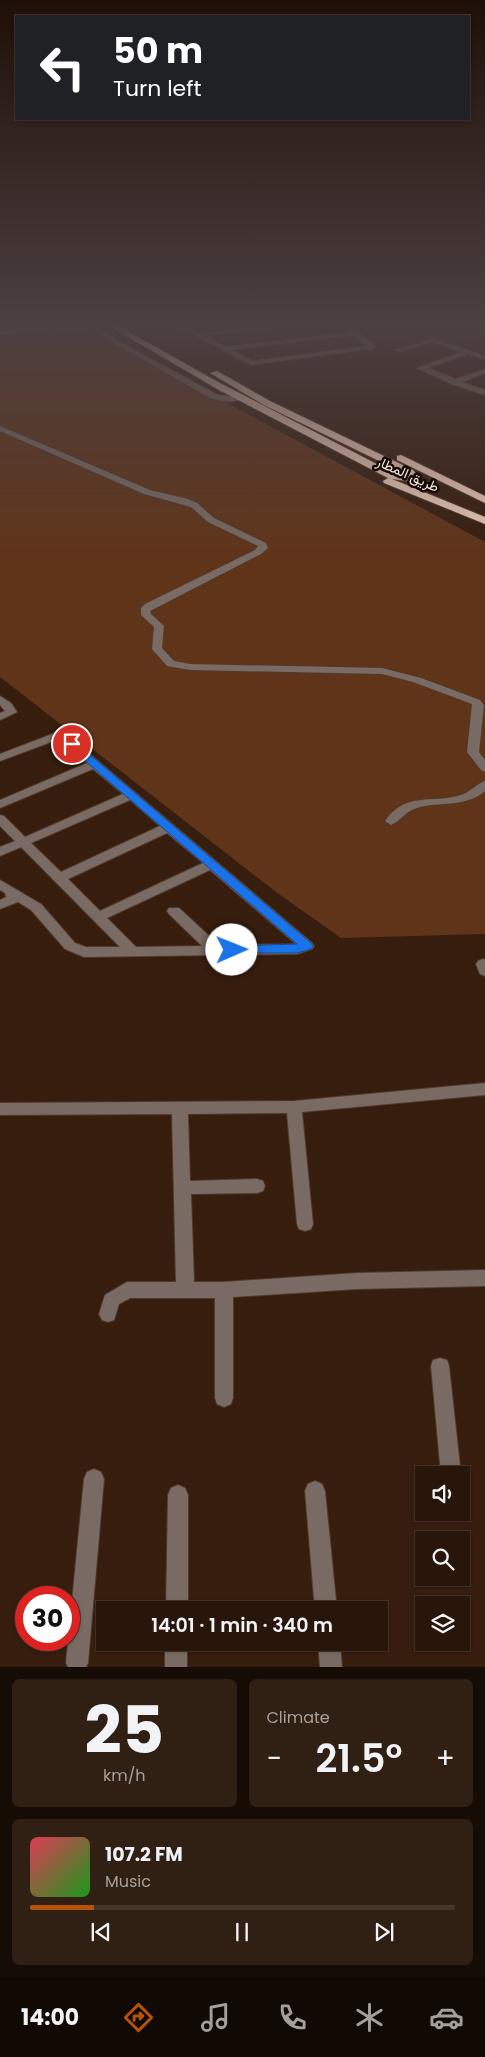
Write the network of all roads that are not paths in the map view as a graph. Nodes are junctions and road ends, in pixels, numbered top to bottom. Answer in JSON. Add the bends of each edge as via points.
{"nodes":[{"id":1,"x":248,"y":405,"type":"edge"},
{"id":2,"x":255,"y":405,"type":"edge"},
{"id":3,"x":271,"y":405,"type":"edge"},
{"id":4,"x":280,"y":405,"type":"edge"},
{"id":5,"x":0,"y":428,"type":"edge"},
{"id":6,"x":485,"y":500,"type":"edge"},
{"id":7,"x":485,"y":521,"type":"edge"},
{"id":8,"x":0,"y":699,"type":"edge"},
{"id":9,"x":0,"y":717,"type":"edge"},
{"id":10,"x":0,"y":758,"type":"edge"},
{"id":11,"x":94,"y":764,"type":"junction"},
{"id":12,"x":485,"y":768,"type":"edge"},
{"id":13,"x":485,"y":785,"type":"edge"},
{"id":14,"x":131,"y":795,"type":"junction"},
{"id":15,"x":0,"y":804,"type":"edge"},
{"id":16,"x":0,"y":818,"type":"edge"},
{"id":17,"x":390,"y":822,"type":"dead end"},
{"id":18,"x":169,"y":828,"type":"junction"},
{"id":19,"x":23,"y":842,"type":"junction"},
{"id":20,"x":0,"y":852,"type":"edge"},
{"id":21,"x":212,"y":864,"type":"junction"},
{"id":22,"x":59,"y":878,"type":"junction"},
{"id":23,"x":5,"y":888,"type":"edge"},
{"id":24,"x":0,"y":905,"type":"edge"},
{"id":25,"x":174,"y":911,"type":"dead end"},
{"id":26,"x":98,"y":917,"type":"junction"},
{"id":27,"x":216,"y":950,"type":"junction"},
{"id":28,"x":133,"y":952,"type":"junction"},
{"id":29,"x":485,"y":1090,"type":"edge"},
{"id":30,"x":294,"y":1107,"type":"junction"},
{"id":31,"x":0,"y":1109,"type":"edge"},
{"id":32,"x":180,"y":1109,"type":"junction"},
{"id":33,"x":257,"y":1186,"type":"dead end"},
{"id":34,"x":182,"y":1188,"type":"junction"},
{"id":35,"x":305,"y":1224,"type":"dead end"},
{"id":36,"x":485,"y":1278,"type":"edge"},
{"id":37,"x":185,"y":1290,"type":"junction"},
{"id":38,"x":224,"y":1290,"type":"junction"},
{"id":39,"x":108,"y":1314,"type":"dead end"},
{"id":40,"x":440,"y":1366,"type":"dead end"},
{"id":41,"x":224,"y":1398,"type":"dead end"},
{"id":42,"x":450,"y":1466,"type":"edge"},
{"id":43,"x":94,"y":1479,"type":"dead end"},
{"id":44,"x":315,"y":1491,"type":"dead end"},
{"id":45,"x":178,"y":1495,"type":"dead end"},
{"id":46,"x":177,"y":1601,"type":"edge"},
{"id":47,"x":325,"y":1601,"type":"edge"},
{"id":48,"x":176,"y":1651,"type":"edge"},
{"id":49,"x":330,"y":1651,"type":"edge"},
{"id":50,"x":77,"y":1663,"type":"dead end"},
{"id":51,"x":176,"y":1667,"type":"edge"},
{"id":52,"x":331,"y":1667,"type":"edge"}],
"edges":[{"from":1,"to":7,"type":"highway","name":"طريق المطار","via":[[366,470]]},
{"from":2,"to":3,"type":"highway","via":[[392,476],[404,479],[412,475]]},
{"from":4,"to":6,"type":"highway","name":"طريق المطار","via":[[384,449]]},
{"from":5,"to":12,"type":"street","via":[[147,492],[194,505],[211,520],[263,545],[264,548],[258,552],[148,606],[146,615],[159,626],[157,648],[172,664],[382,671],[417,680],[476,702],[473,752]]},
{"from":8,"to":9,"type":"street","via":[[11,712]]},
{"from":10,"to":11,"type":"street","via":[[60,734]]},
{"from":11,"to":14,"type":"street"},
{"from":11,"to":15,"type":"street"},
{"from":13,"to":17,"type":"street","via":[[474,795],[408,806],[395,814]]},
{"from":14,"to":18,"type":"street"},
{"from":14,"to":19,"type":"street"},
{"from":16,"to":19,"type":"street"},
{"from":18,"to":21,"type":"street"},
{"from":18,"to":22,"type":"street"},
{"from":19,"to":20,"type":"street"},
{"from":19,"to":22,"type":"street"},
{"from":21,"to":26,"type":"street"},
{"from":21,"to":27,"type":"street","via":[[307,946],[297,949]]},
{"from":22,"to":26,"type":"street"},
{"from":23,"to":24,"type":"street","via":[[13,899]]},
{"from":23,"to":28,"type":"street","via":[[36,907],[77,950]]},
{"from":25,"to":27,"type":"street"},
{"from":26,"to":28,"type":"street"},
{"from":27,"to":28,"type":"street"},
{"from":29,"to":30,"type":"street"},
{"from":30,"to":32,"type":"street"},
{"from":30,"to":35,"type":"street"},
{"from":31,"to":32,"type":"street"},
{"from":32,"to":34,"type":"street"},
{"from":33,"to":34,"type":"street"},
{"from":34,"to":37,"type":"street"},
{"from":36,"to":38,"type":"street","via":[[357,1281]]},
{"from":37,"to":38,"type":"street"},
{"from":37,"to":39,"type":"street","via":[[127,1290],[111,1300]]},
{"from":38,"to":41,"type":"street"},
{"from":40,"to":42,"type":"street"},
{"from":43,"to":50,"type":"street"},
{"from":44,"to":47,"type":"street"},
{"from":45,"to":46,"type":"street"},
{"from":48,"to":51,"type":"street"},
{"from":49,"to":52,"type":"street"}]}
